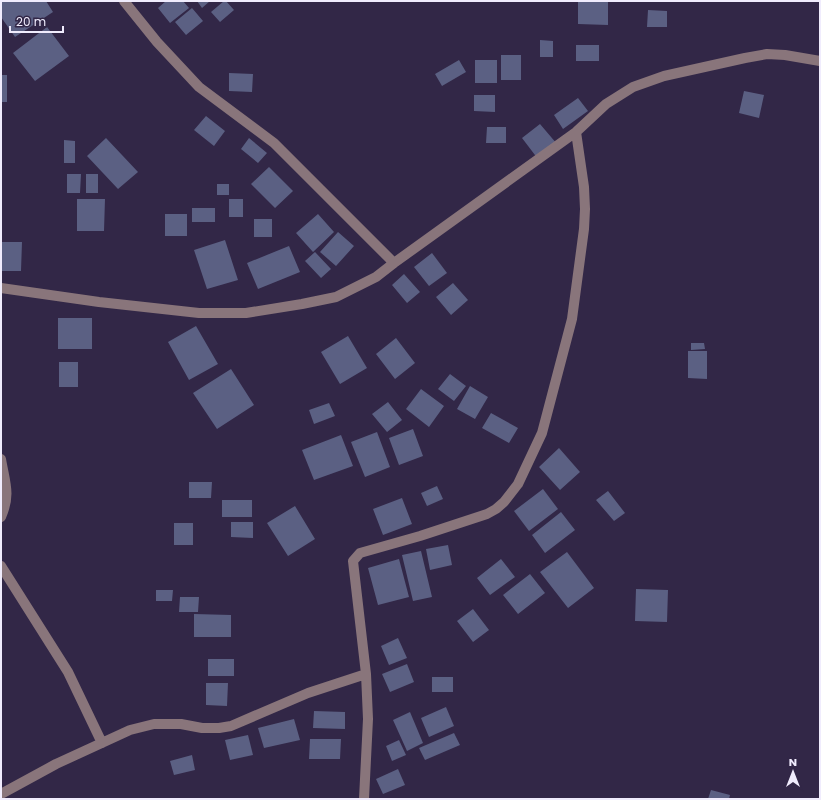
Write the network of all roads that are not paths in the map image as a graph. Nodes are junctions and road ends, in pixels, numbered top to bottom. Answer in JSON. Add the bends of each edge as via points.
{"nodes":[{"id":1,"x":124,"y":1,"type":"edge"},
{"id":2,"x":820,"y":61,"type":"edge"},
{"id":3,"x":576,"y":132,"type":"junction"},
{"id":4,"x":394,"y":263,"type":"junction"},
{"id":5,"x":1,"y":288,"type":"edge"},
{"id":6,"x":1,"y":459,"type":"edge"},
{"id":7,"x":1,"y":517,"type":"edge"},
{"id":8,"x":1,"y":566,"type":"edge"},
{"id":9,"x":366,"y":674,"type":"junction"},
{"id":10,"x":102,"y":743,"type":"junction"},
{"id":11,"x":1,"y":794,"type":"edge"},
{"id":12,"x":364,"y":799,"type":"edge"}],
"edges":[{"from":1,"to":4,"type":"street","via":[[157,42],[199,87],[274,143]]},
{"from":2,"to":3,"type":"street","via":[[767,54],[664,76],[633,87],[606,104]]},
{"from":3,"to":4,"type":"street"},
{"from":3,"to":9,"type":"street","via":[[584,187],[584,229],[572,319],[542,433],[518,484],[496,509],[420,536],[360,553],[355,557],[352,565]]},
{"from":4,"to":5,"type":"street","via":[[376,277],[336,297],[246,313],[199,313]]},
{"from":6,"to":7,"type":"street","via":[[7,494]]},
{"from":8,"to":10,"type":"street","via":[[68,672]]},
{"from":9,"to":10,"type":"street","via":[[308,693],[231,726],[202,728],[181,724],[154,724],[130,730]]},
{"from":9,"to":12,"type":"street","via":[[368,719]]},
{"from":10,"to":11,"type":"street"}]}
